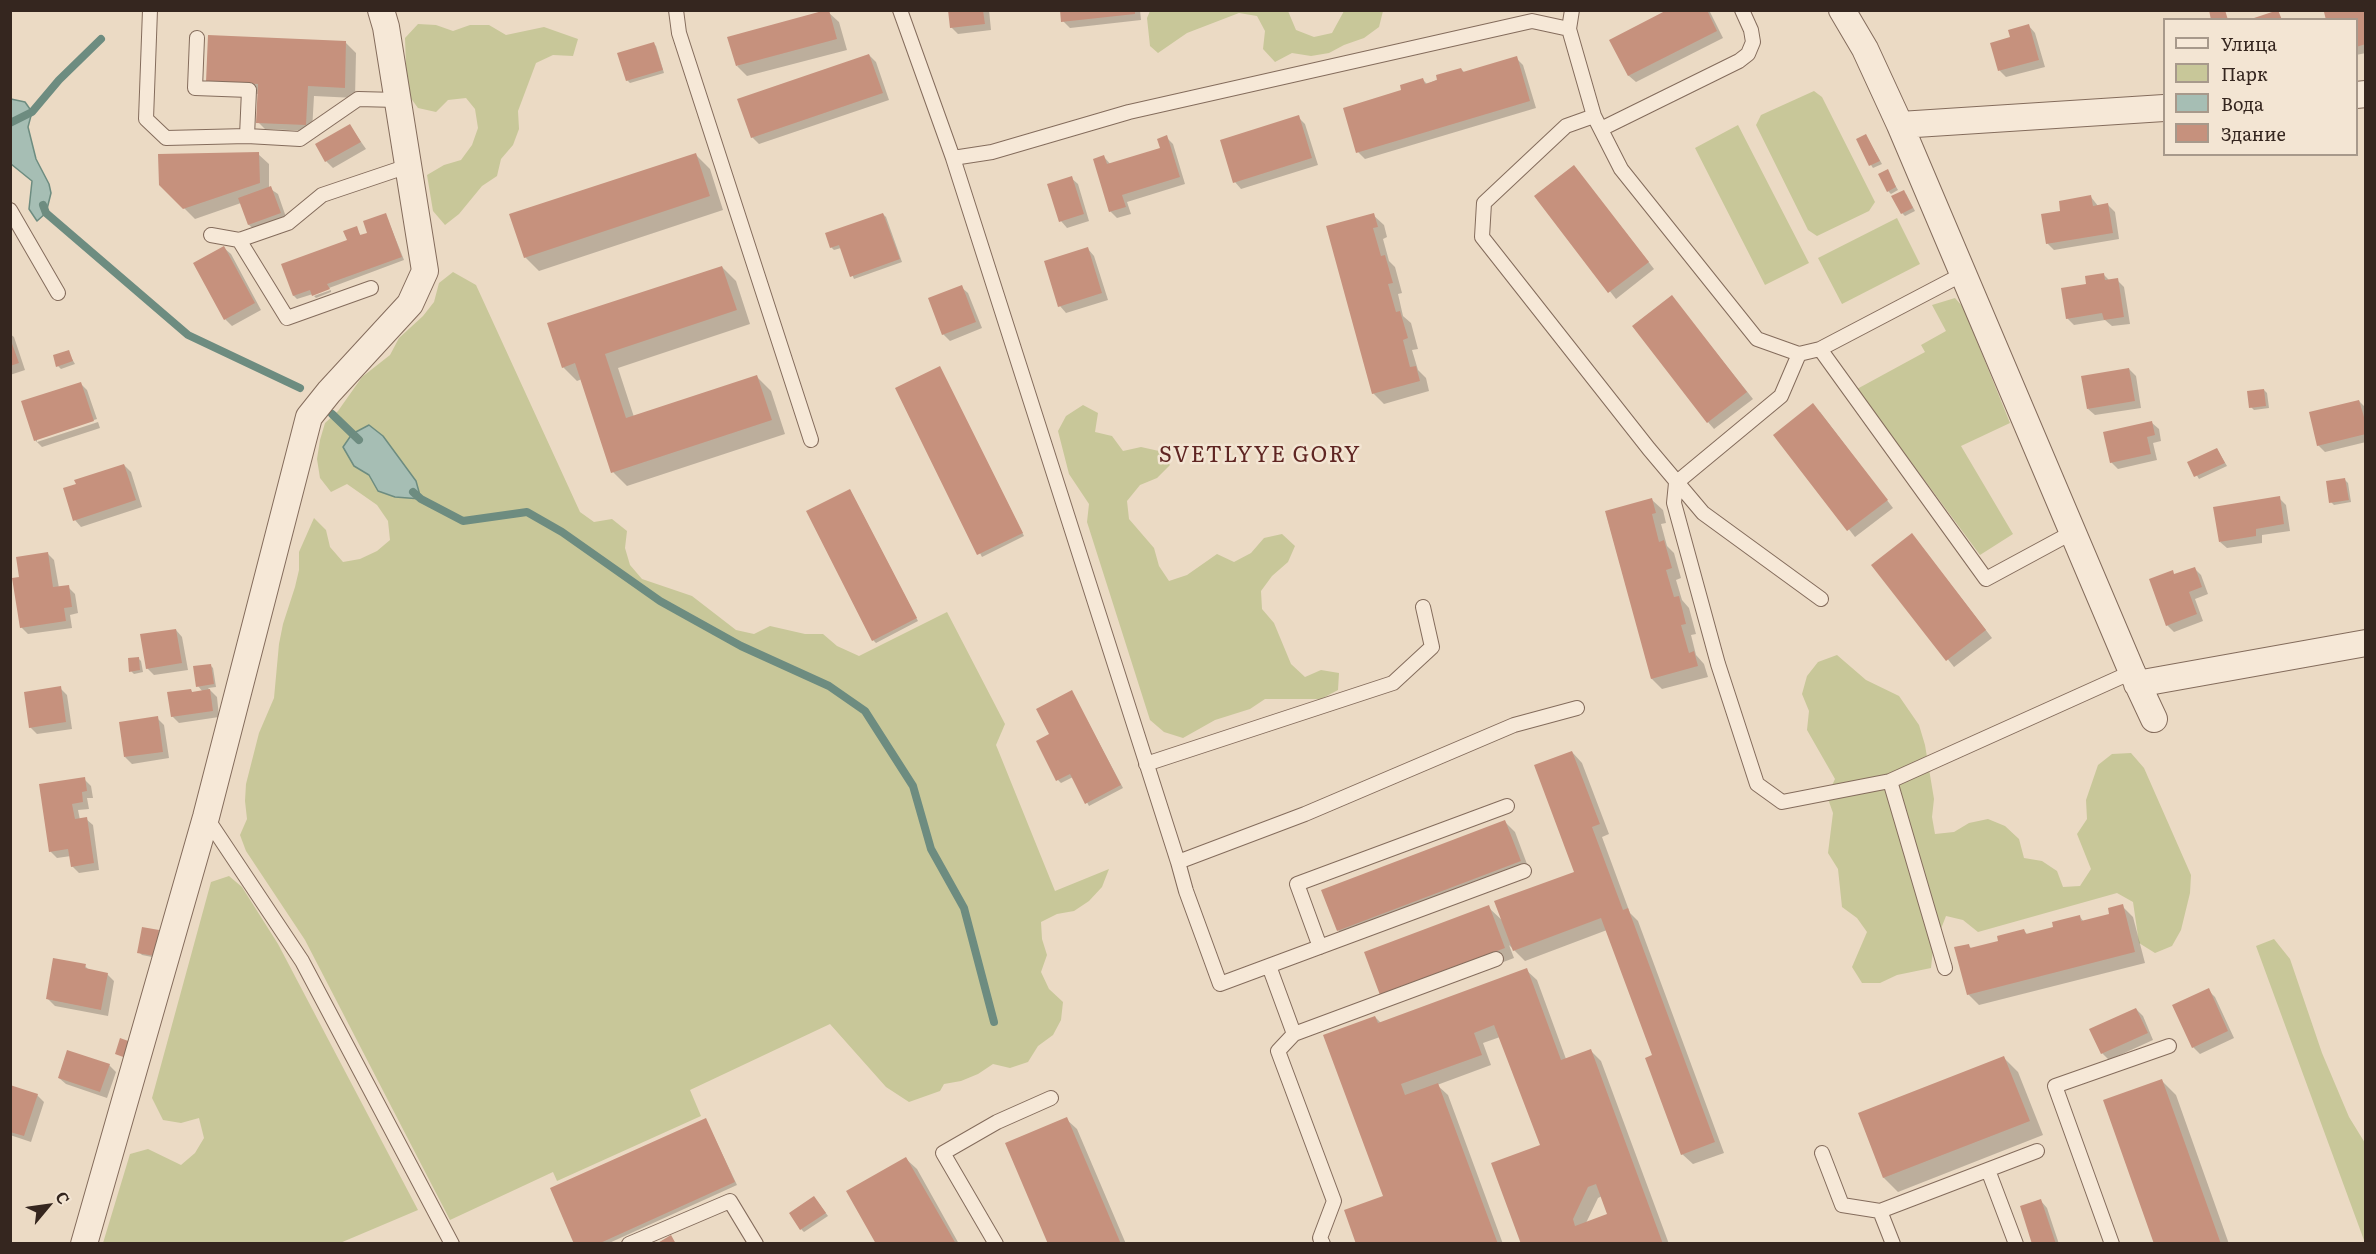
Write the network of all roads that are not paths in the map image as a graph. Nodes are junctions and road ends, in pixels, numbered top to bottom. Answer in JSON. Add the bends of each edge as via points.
{"nodes":[{"id":1,"x":150,"y":10,"type":"edge"},
{"id":2,"x":381,"y":10,"type":"edge"},
{"id":3,"x":676,"y":10,"type":"edge"},
{"id":4,"x":900,"y":10,"type":"edge"},
{"id":5,"x":1572,"y":10,"type":"edge"},
{"id":6,"x":1742,"y":10,"type":"edge"},
{"id":7,"x":1842,"y":10,"type":"edge"},
{"id":8,"x":1569,"y":29,"type":"junction"},
{"id":9,"x":197,"y":38,"type":"dead end"},
{"id":10,"x":398,"y":100,"type":"junction"},
{"id":11,"x":2163,"y":108,"type":"edge"},
{"id":12,"x":1597,"y":122,"type":"junction"},
{"id":13,"x":1900,"y":125,"type":"junction"},
{"id":14,"x":246,"y":136,"type":"junction"},
{"id":15,"x":953,"y":158,"type":"junction"},
{"id":16,"x":408,"y":166,"type":"junction"},
{"id":17,"x":10,"y":210,"type":"edge"},
{"id":18,"x":211,"y":235,"type":"dead end"},
{"id":19,"x":239,"y":240,"type":"junction"},
{"id":20,"x":1963,"y":274,"type":"junction"},
{"id":21,"x":371,"y":288,"type":"dead end"},
{"id":22,"x":58,"y":292,"type":"dead end"},
{"id":23,"x":1820,"y":349,"type":"junction"},
{"id":24,"x":1799,"y":354,"type":"junction"},
{"id":25,"x":811,"y":440,"type":"dead end"},
{"id":26,"x":1676,"y":483,"type":"junction"},
{"id":27,"x":2073,"y":532,"type":"junction"},
{"id":28,"x":1821,"y":599,"type":"dead end"},
{"id":29,"x":1423,"y":607,"type":"dead end"},
{"id":30,"x":2366,"y":643,"type":"edge"},
{"id":31,"x":2135,"y":678,"type":"junction"},
{"id":32,"x":1577,"y":708,"type":"dead end"},
{"id":33,"x":2154,"y":719,"type":"dead end"},
{"id":34,"x":1146,"y":764,"type":"junction"},
{"id":35,"x":1890,"y":781,"type":"junction"},
{"id":36,"x":1507,"y":806,"type":"dead end"},
{"id":37,"x":206,"y":817,"type":"junction"},
{"id":38,"x":1178,"y":862,"type":"junction"},
{"id":39,"x":1524,"y":871,"type":"dead end"},
{"id":40,"x":1320,"y":947,"type":"junction"},
{"id":41,"x":1496,"y":959,"type":"dead end"},
{"id":42,"x":1269,"y":966,"type":"junction"},
{"id":43,"x":1945,"y":968,"type":"dead end"},
{"id":44,"x":1294,"y":1034,"type":"junction"},
{"id":45,"x":2169,"y":1046,"type":"dead end"},
{"id":46,"x":1051,"y":1098,"type":"dead end"},
{"id":47,"x":2037,"y":1151,"type":"dead end"},
{"id":48,"x":1822,"y":1153,"type":"dead end"},
{"id":49,"x":1988,"y":1170,"type":"junction"},
{"id":50,"x":1880,"y":1211,"type":"junction"},
{"id":51,"x":84,"y":1244,"type":"edge"},
{"id":52,"x":452,"y":1244,"type":"edge"},
{"id":53,"x":629,"y":1244,"type":"edge"},
{"id":54,"x":756,"y":1244,"type":"edge"},
{"id":55,"x":996,"y":1244,"type":"edge"},
{"id":56,"x":1323,"y":1244,"type":"edge"},
{"id":57,"x":1893,"y":1244,"type":"edge"},
{"id":58,"x":2016,"y":1244,"type":"edge"},
{"id":59,"x":2112,"y":1244,"type":"edge"}],
"edges":[{"from":1,"to":14,"type":"lane","via":[[146,119],[166,138]]},
{"from":2,"to":10,"type":"street"},
{"from":3,"to":25,"type":"lane","via":[[679,33]]},
{"from":4,"to":15,"type":"lane"},
{"from":5,"to":8,"type":"lane"},
{"from":6,"to":12,"type":"lane","via":[[1753,42],[1748,54],[1739,61]]},
{"from":7,"to":13,"type":"street"},
{"from":8,"to":12,"type":"lane"},
{"from":8,"to":15,"type":"lane","via":[[1532,21],[1129,112],[992,152]]},
{"from":9,"to":14,"type":"lane","via":[[195,88],[249,90]]},
{"from":10,"to":14,"type":"lane","via":[[358,99],[300,138]]},
{"from":10,"to":16,"type":"street"},
{"from":11,"to":13,"type":"street"},
{"from":12,"to":24,"type":"lane","via":[[1621,169],[1757,339]]},
{"from":12,"to":26,"type":"lane","via":[[1566,126],[1484,203],[1482,237]]},
{"from":13,"to":20,"type":"street"},
{"from":15,"to":34,"type":"lane"},
{"from":16,"to":19,"type":"lane","via":[[322,195],[288,223]]},
{"from":16,"to":37,"type":"street","via":[[425,271],[410,304],[309,417]]},
{"from":17,"to":22,"type":"lane"},
{"from":18,"to":19,"type":"lane"},
{"from":19,"to":21,"type":"lane","via":[[287,318]]},
{"from":20,"to":23,"type":"lane"},
{"from":20,"to":27,"type":"street"},
{"from":23,"to":24,"type":"lane"},
{"from":23,"to":27,"type":"lane","via":[[1986,579]]},
{"from":24,"to":26,"type":"lane","via":[[1781,396]]},
{"from":26,"to":28,"type":"lane","via":[[1703,513]]},
{"from":26,"to":35,"type":"lane","via":[[1674,503],[1718,664],[1757,784],[1782,802]]},
{"from":27,"to":31,"type":"street"},
{"from":29,"to":34,"type":"lane","via":[[1432,647],[1394,683]]},
{"from":30,"to":31,"type":"street"},
{"from":31,"to":33,"type":"street"},
{"from":31,"to":35,"type":"lane"},
{"from":32,"to":38,"type":"lane","via":[[1514,725],[1305,814]]},
{"from":34,"to":38,"type":"lane"},
{"from":35,"to":43,"type":"lane"},
{"from":36,"to":40,"type":"lane","via":[[1297,884]]},
{"from":37,"to":51,"type":"street"},
{"from":37,"to":52,"type":"lane","via":[[302,961]]},
{"from":38,"to":42,"type":"lane","via":[[1220,984]]},
{"from":39,"to":40,"type":"lane"},
{"from":40,"to":42,"type":"lane"},
{"from":41,"to":44,"type":"lane"},
{"from":42,"to":44,"type":"lane"},
{"from":44,"to":56,"type":"lane","via":[[1278,1051],[1334,1201],[1320,1238]]},
{"from":45,"to":59,"type":"lane","via":[[2055,1086]]},
{"from":46,"to":55,"type":"lane","via":[[997,1122],[943,1153]]},
{"from":47,"to":49,"type":"lane"},
{"from":48,"to":50,"type":"lane","via":[[1842,1205]]},
{"from":49,"to":50,"type":"lane"},
{"from":49,"to":58,"type":"lane"},
{"from":50,"to":57,"type":"lane"},
{"from":53,"to":54,"type":"lane","via":[[730,1201]]}]}
